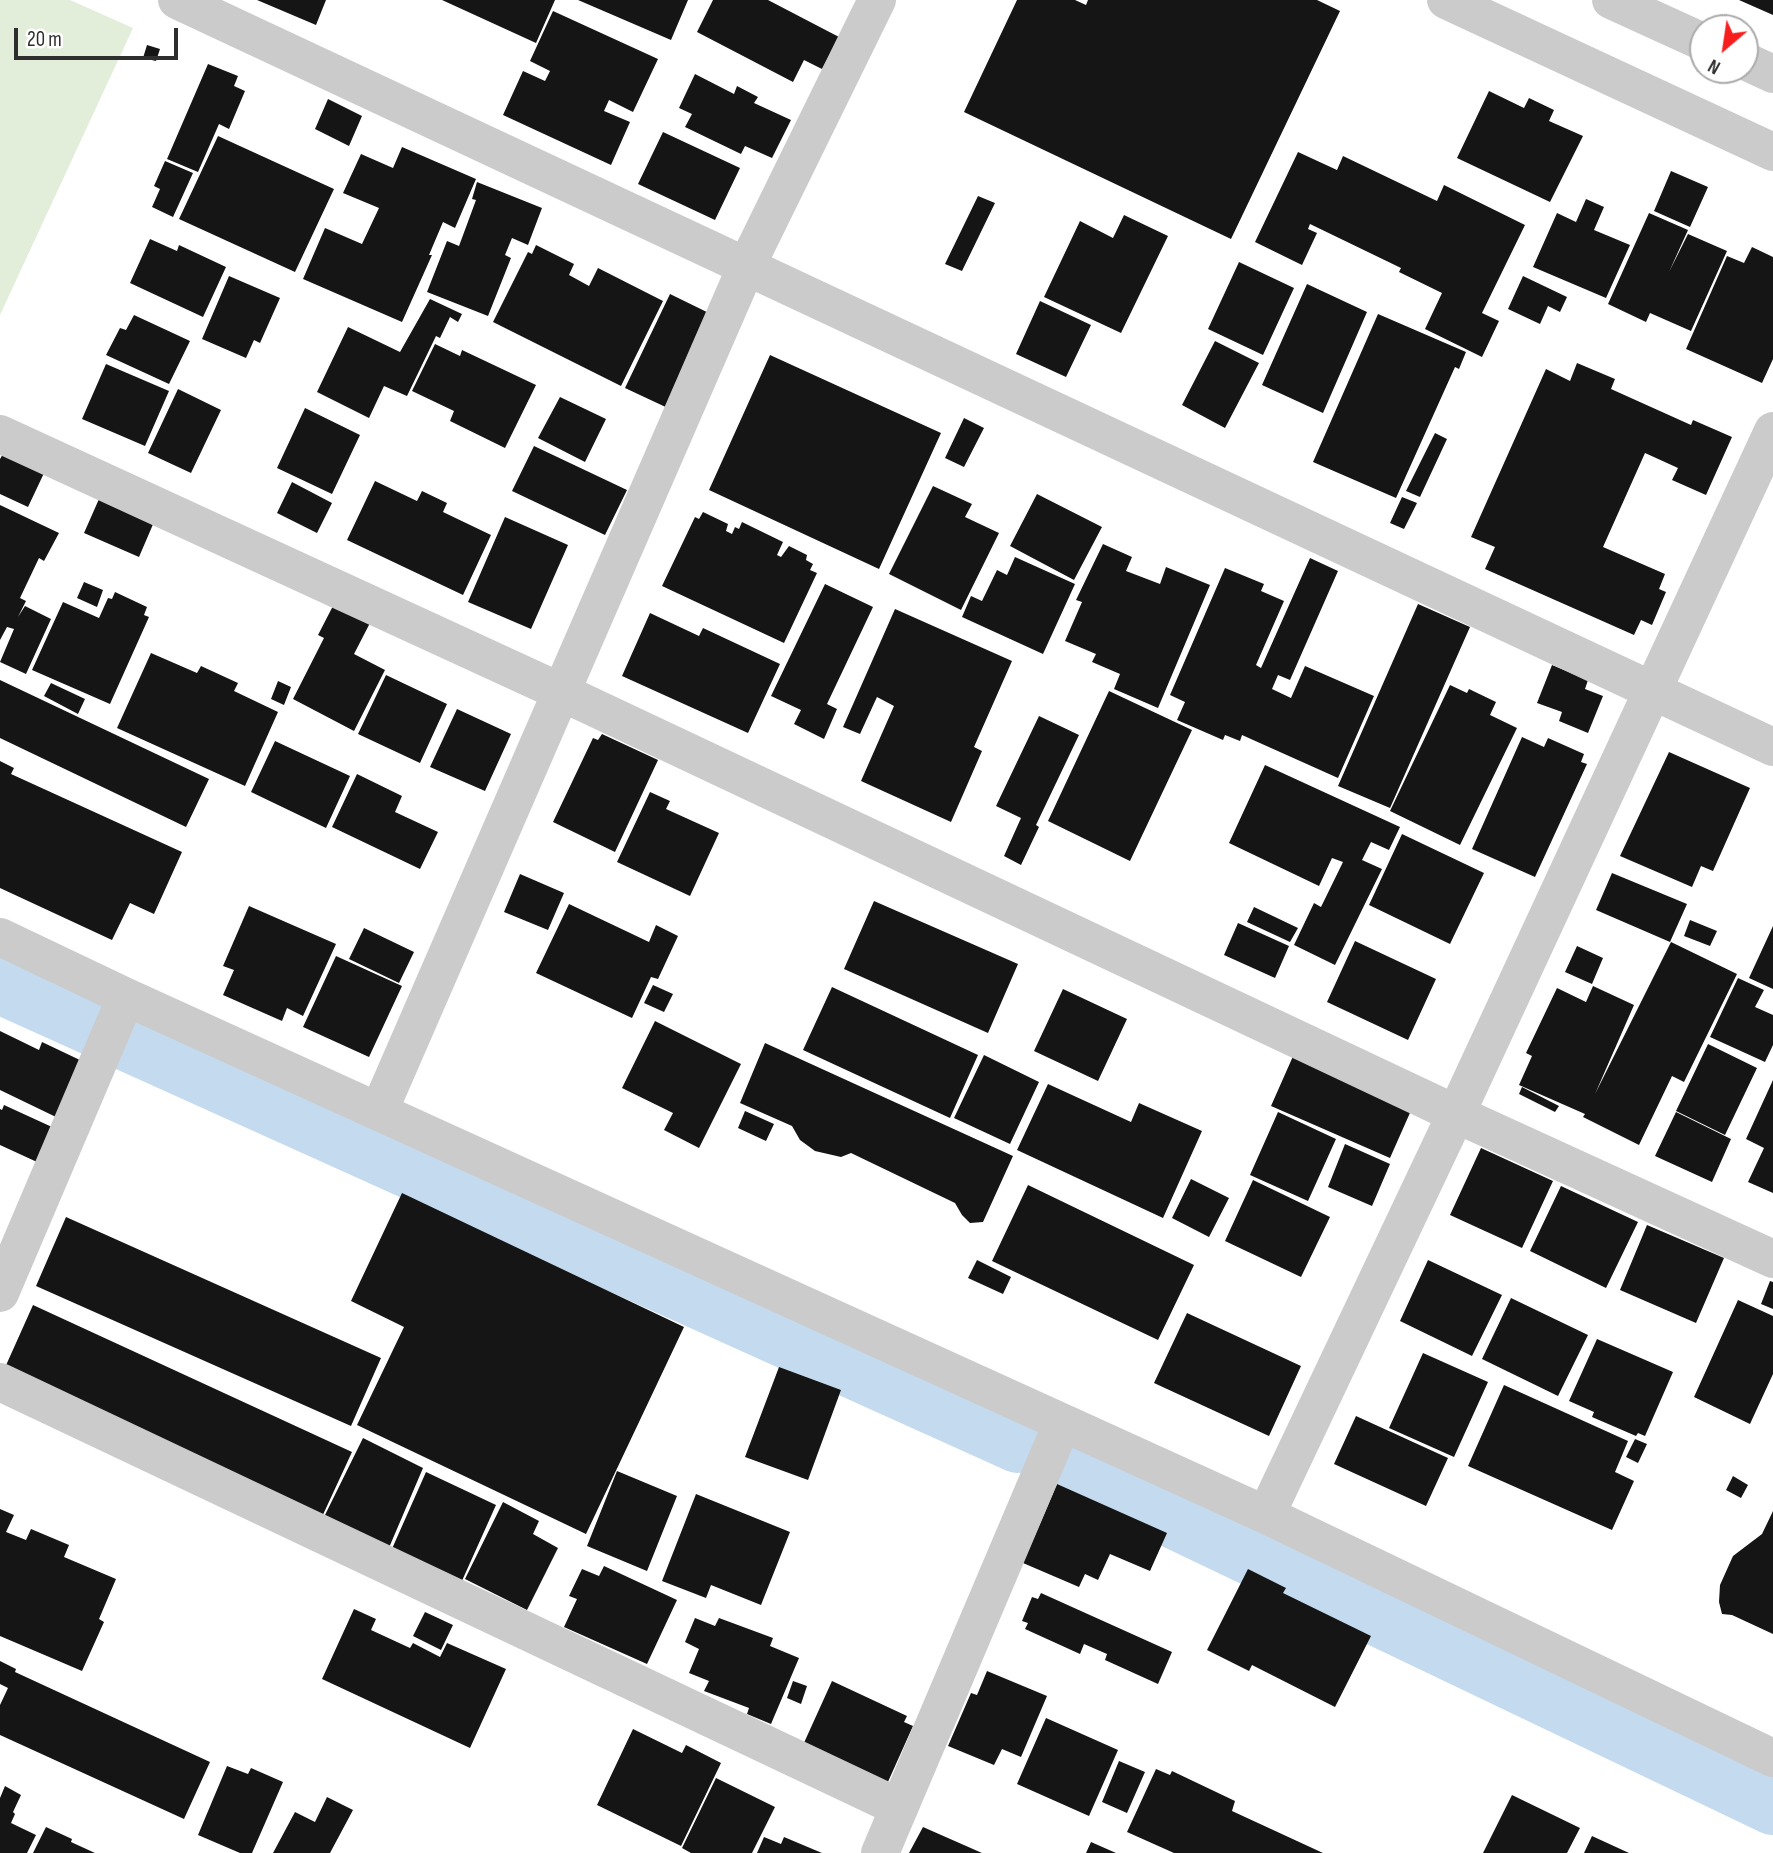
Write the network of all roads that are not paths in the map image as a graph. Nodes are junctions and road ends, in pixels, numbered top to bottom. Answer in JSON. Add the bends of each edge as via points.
{"nodes":[{"id":1,"x":177,"y":0,"type":"edge"},
{"id":2,"x":877,"y":0,"type":"edge"},
{"id":3,"x":1446,"y":0,"type":"edge"},
{"id":4,"x":1611,"y":0,"type":"edge"},
{"id":5,"x":1689,"y":36,"type":"edge"},
{"id":6,"x":1773,"y":152,"type":"edge"},
{"id":7,"x":747,"y":265,"type":"junction"},
{"id":8,"x":1773,"y":431,"type":"edge"},
{"id":9,"x":0,"y":435,"type":"edge"},
{"id":10,"x":561,"y":692,"type":"junction"},
{"id":11,"x":1653,"y":692,"type":"junction"},
{"id":12,"x":1773,"y":747,"type":"edge"},
{"id":13,"x":0,"y":937,"type":"edge"},
{"id":14,"x":126,"y":997,"type":"junction"},
{"id":15,"x":379,"y":1111,"type":"junction"},
{"id":16,"x":1456,"y":1114,"type":"junction"},
{"id":17,"x":1773,"y":1259,"type":"edge"},
{"id":18,"x":0,"y":1293,"type":"edge"},
{"id":19,"x":0,"y":1382,"type":"edge"},
{"id":20,"x":1062,"y":1424,"type":"junction"},
{"id":21,"x":1266,"y":1515,"type":"junction"},
{"id":22,"x":1773,"y":1758,"type":"edge"},
{"id":23,"x":898,"y":1807,"type":"junction"},
{"id":24,"x":880,"y":1853,"type":"edge"}],
"edges":[{"from":1,"to":7,"type":"street"},
{"from":2,"to":7,"type":"street"},
{"from":3,"to":6,"type":"street"},
{"from":4,"to":5,"type":"street"},
{"from":7,"to":10,"type":"street"},
{"from":7,"to":11,"type":"street"},
{"from":8,"to":11,"type":"street"},
{"from":9,"to":10,"type":"street"},
{"from":10,"to":15,"type":"street"},
{"from":10,"to":16,"type":"street"},
{"from":11,"to":12,"type":"street"},
{"from":11,"to":16,"type":"street"},
{"from":13,"to":14,"type":"street"},
{"from":14,"to":15,"type":"street"},
{"from":14,"to":18,"type":"street"},
{"from":15,"to":20,"type":"street"},
{"from":16,"to":17,"type":"street"},
{"from":16,"to":21,"type":"street"},
{"from":19,"to":23,"type":"street"},
{"from":20,"to":21,"type":"street"},
{"from":20,"to":23,"type":"street"},
{"from":21,"to":22,"type":"street"},
{"from":23,"to":24,"type":"street"}]}
